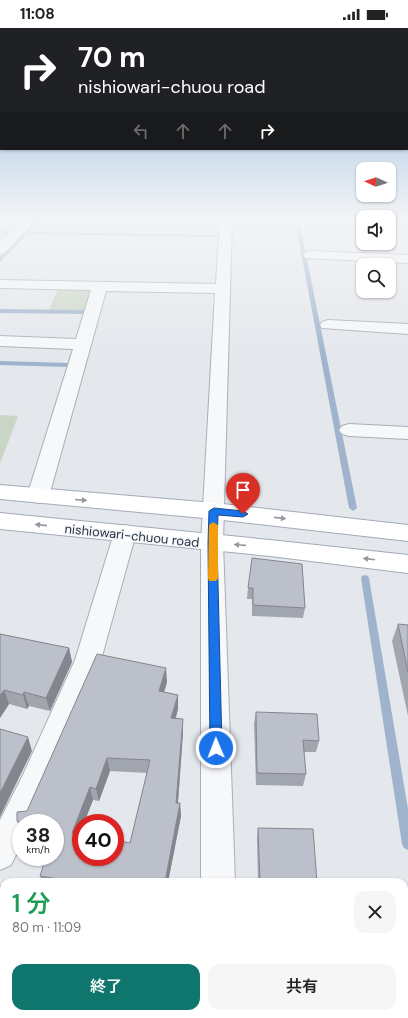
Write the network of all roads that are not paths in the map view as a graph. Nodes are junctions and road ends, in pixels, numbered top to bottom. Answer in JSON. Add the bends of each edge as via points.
{"nodes":[{"id":1,"x":224,"y":266,"type":"edge"},
{"id":2,"x":0,"y":284,"type":"edge"},
{"id":3,"x":100,"y":286,"type":"junction"},
{"id":4,"x":223,"y":289,"type":"junction"},
{"id":5,"x":328,"y":325,"type":"dead end"},
{"id":6,"x":408,"y":329,"type":"edge"},
{"id":7,"x":0,"y":341,"type":"edge"},
{"id":8,"x":82,"y":344,"type":"junction"},
{"id":9,"x":349,"y":430,"type":"dead end"},
{"id":10,"x":408,"y":433,"type":"edge"},
{"id":11,"x":0,"y":492,"type":"edge"},
{"id":12,"x":38,"y":496,"type":"junction"},
{"id":13,"x":214,"y":511,"type":"junction"},
{"id":14,"x":0,"y":521,"type":"edge"},
{"id":15,"x":125,"y":533,"type":"junction"},
{"id":16,"x":408,"y":533,"type":"edge"},
{"id":17,"x":212,"y":543,"type":"junction"},
{"id":18,"x":408,"y":564,"type":"edge"},
{"id":19,"x":0,"y":854,"type":"edge"},
{"id":20,"x":218,"y":878,"type":"edge"}],
"edges":[{"from":1,"to":4,"type":"street"},
{"from":2,"to":3,"type":"street"},
{"from":3,"to":4,"type":"street"},
{"from":3,"to":8,"type":"street"},
{"from":4,"to":13,"type":"street"},
{"from":5,"to":6,"type":"street"},
{"from":7,"to":8,"type":"street"},
{"from":8,"to":12,"type":"street"},
{"from":9,"to":10,"type":"street"},
{"from":11,"to":12,"type":"main road"},
{"from":12,"to":13,"type":"main road","one_way":true},
{"from":13,"to":16,"type":"main road","one_way":true},
{"from":13,"to":17,"type":"street"},
{"from":15,"to":14,"type":"main road","name":"nishiowari-chuou road","one_way":true},
{"from":15,"to":17,"type":"main road","name":"nishiowari-chuou road"},
{"from":15,"to":19,"type":"street","via":[[88,660],[33,787]]},
{"from":18,"to":17,"type":"main road","name":"nishiowari-chuou road","one_way":true},
{"from":17,"to":20,"type":"street"}]}
